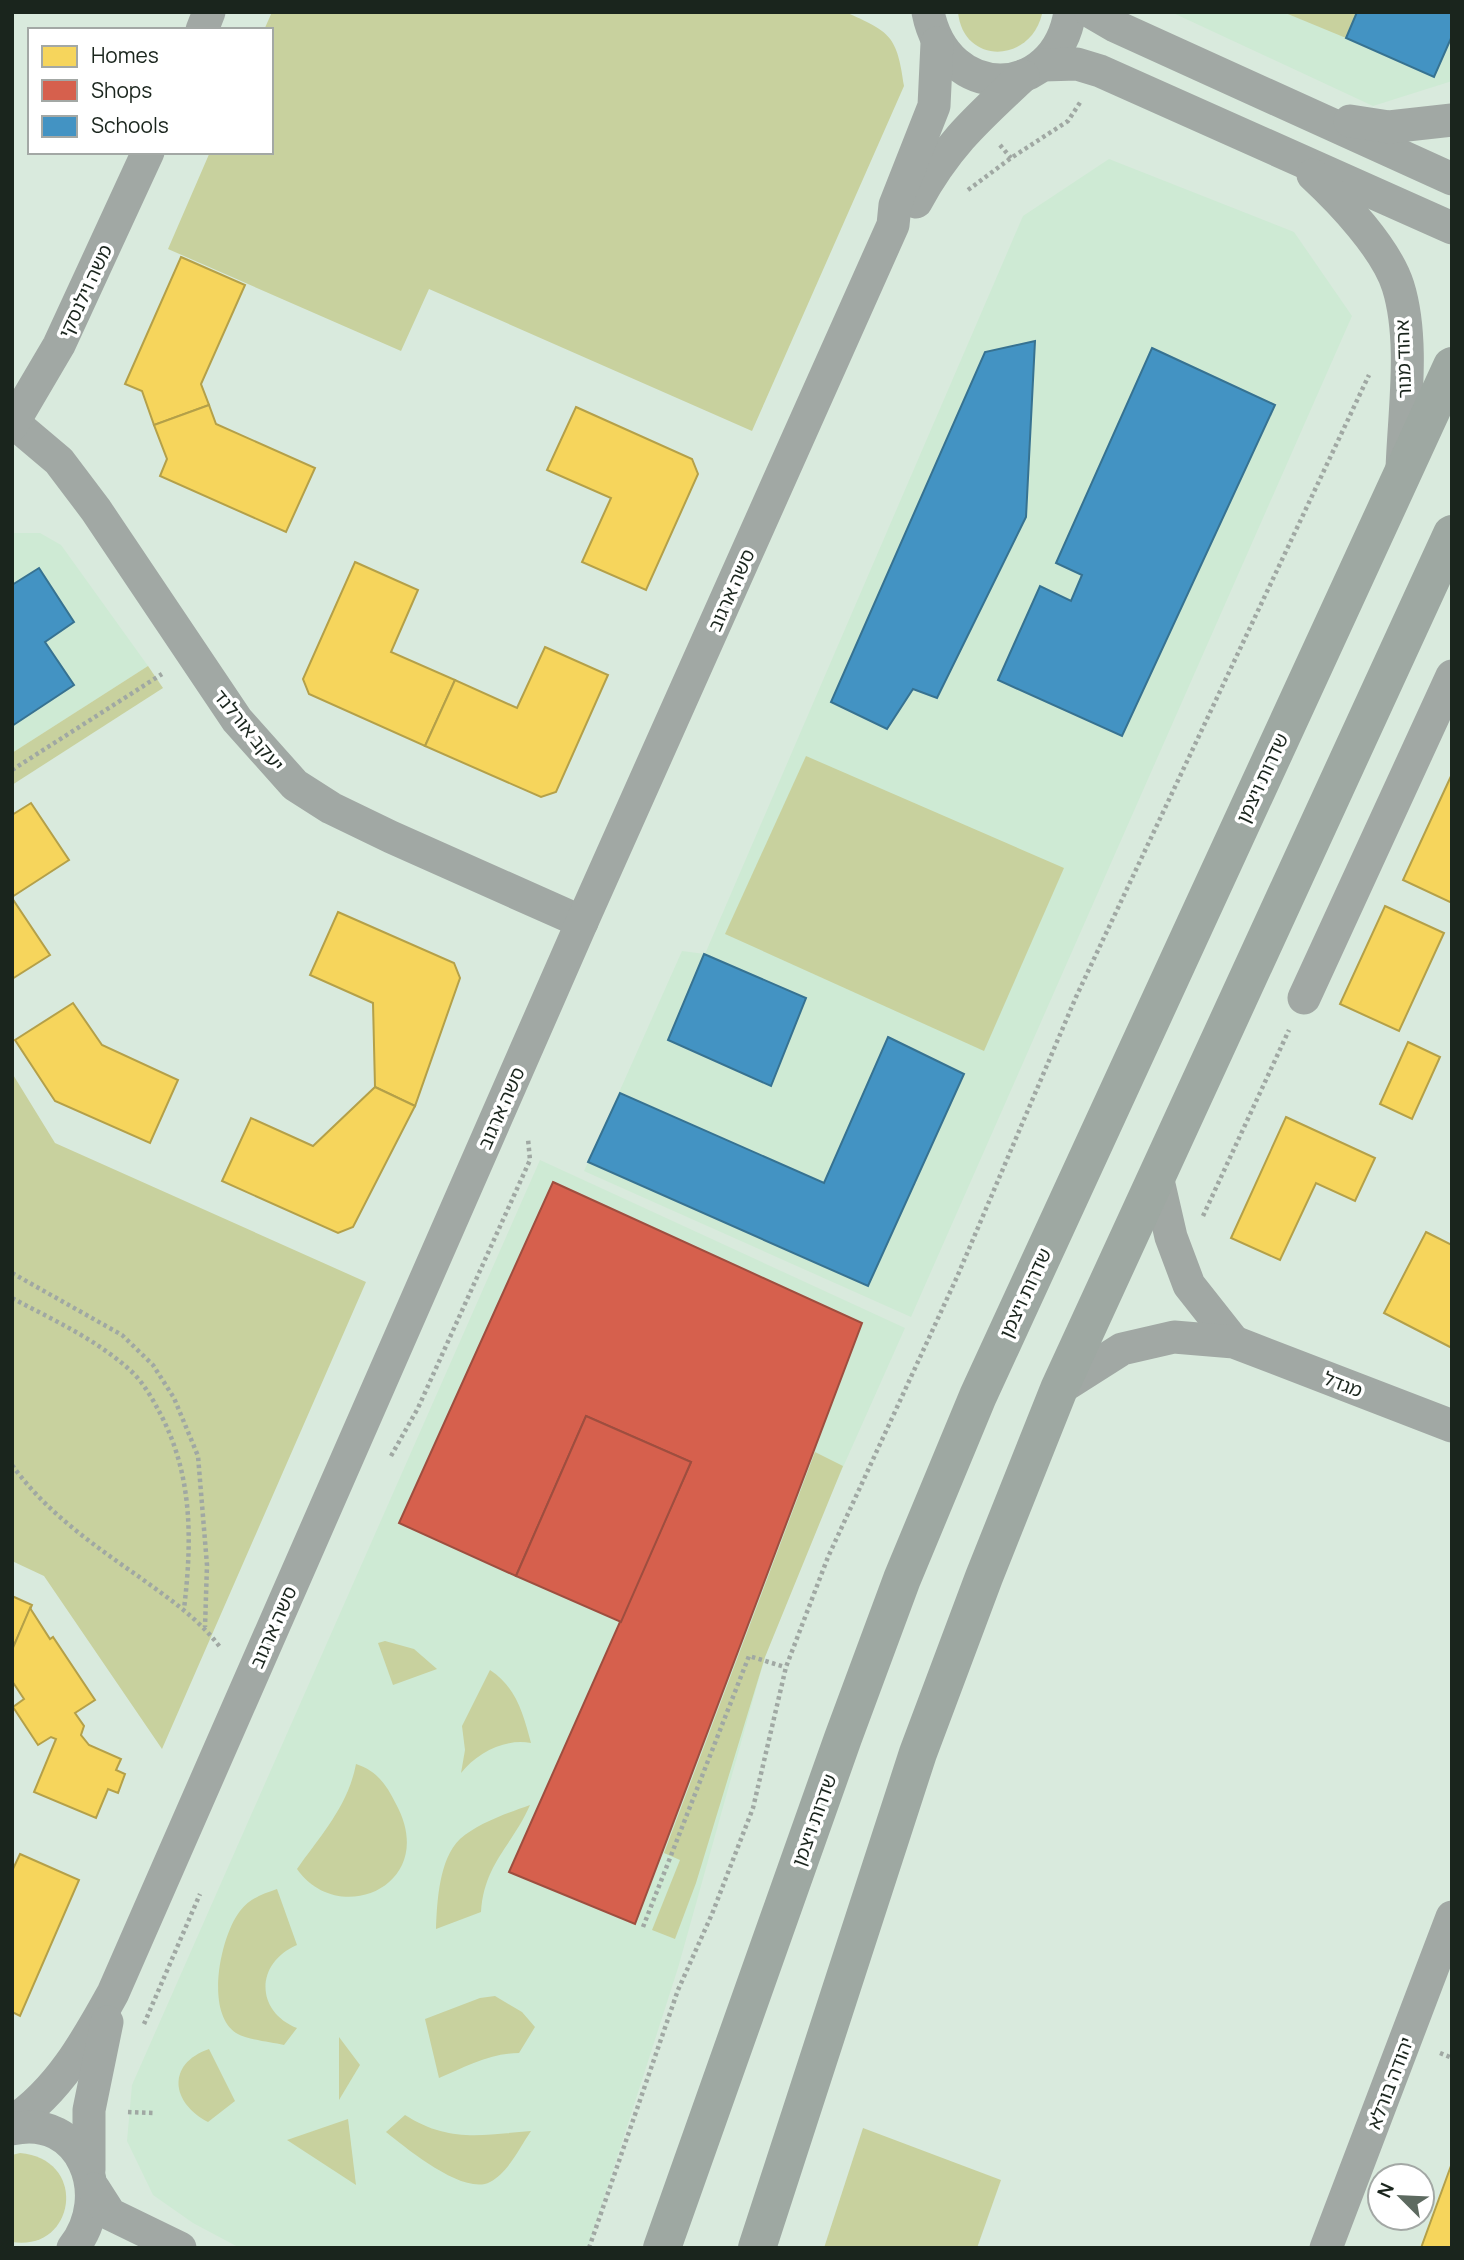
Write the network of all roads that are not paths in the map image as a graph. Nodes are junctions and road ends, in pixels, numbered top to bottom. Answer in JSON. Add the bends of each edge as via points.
{"nodes":[{"id":1,"x":1070,"y":12,"type":"edge"},
{"id":2,"x":1091,"y":12,"type":"edge"},
{"id":3,"x":932,"y":28,"type":"edge"},
{"id":4,"x":1033,"y":71,"type":"junction"},
{"id":5,"x":1314,"y":115,"type":"junction"},
{"id":6,"x":1452,"y":120,"type":"edge"},
{"id":7,"x":147,"y":154,"type":"edge"},
{"id":8,"x":1293,"y":157,"type":"junction"},
{"id":9,"x":1452,"y":179,"type":"edge"},
{"id":10,"x":893,"y":225,"type":"junction"},
{"id":11,"x":1452,"y":228,"type":"edge"},
{"id":12,"x":1452,"y":366,"type":"edge"},
{"id":13,"x":13,"y":424,"type":"edge"},
{"id":14,"x":1402,"y":474,"type":"junction"},
{"id":15,"x":1452,"y":534,"type":"edge"},
{"id":16,"x":1452,"y":676,"type":"edge"},
{"id":17,"x":582,"y":922,"type":"junction"},
{"id":18,"x":1304,"y":998,"type":"road end"},
{"id":19,"x":1157,"y":1176,"type":"junction"},
{"id":20,"x":1234,"y":1342,"type":"junction"},
{"id":21,"x":1059,"y":1389,"type":"junction"},
{"id":22,"x":1452,"y":1426,"type":"edge"},
{"id":23,"x":1452,"y":1917,"type":"edge"},
{"id":24,"x":113,"y":1993,"type":"junction"},
{"id":25,"x":12,"y":2122,"type":"edge"},
{"id":26,"x":12,"y":2129,"type":"edge"},
{"id":27,"x":91,"y":2179,"type":"junction"},
{"id":28,"x":662,"y":2245,"type":"edge"},
{"id":29,"x":73,"y":2248,"type":"edge"},
{"id":30,"x":180,"y":2248,"type":"edge"},
{"id":31,"x":757,"y":2248,"type":"edge"},
{"id":32,"x":1326,"y":2248,"type":"edge"}],
"edges":[{"from":1,"to":4,"type":"street","name":"סשה ארגוב","via":[[1058,49]]},
{"from":2,"to":5,"type":"street"},
{"from":3,"to":4,"type":"street","name":"אהוד מנור","via":[[960,68],[979,78],[1002,80]]},
{"from":3,"to":10,"type":"street","name":"סשה ארגוב","via":[[934,106],[895,205]]},
{"from":4,"to":8,"type":"street","name":"אהוד מנור","via":[[1077,64],[1100,71]]},
{"from":4,"to":10,"type":"street","name":"סשה ארגוב","via":[[956,140],[910,214]]},
{"from":5,"to":6,"type":"street","via":[[1389,127]]},
{"from":5,"to":9,"type":"street"},
{"from":7,"to":13,"type":"street","name":"משה וילנסקי","via":[[59,345]]},
{"from":8,"to":11,"type":"street","name":"אהוד מנור"},
{"from":8,"to":14,"type":"street","name":"אהוד מנור","via":[[1346,206],[1398,285],[1406,346]]},
{"from":10,"to":17,"type":"street","name":"סשה ארגוב"},
{"from":12,"to":14,"type":"main road","name":"שדרות ויצמן"},
{"from":13,"to":17,"type":"street","name":"יעקב אורלנד","via":[[59,461],[237,720],[295,785],[369,827]]},
{"from":14,"to":28,"type":"main road","name":"שדרות ויצמן","via":[[978,1396],[902,1579]]},
{"from":15,"to":19,"type":"main road"},
{"from":16,"to":18,"type":"street"},
{"from":17,"to":24,"type":"street","name":"סשה ארגוב"},
{"from":19,"to":20,"type":"street","via":[[1171,1237],[1189,1285]]},
{"from":19,"to":21,"type":"main road"},
{"from":20,"to":21,"type":"street","name":"מגדל","via":[[1174,1337],[1122,1349]]},
{"from":20,"to":22,"type":"street","name":"מגדל"},
{"from":21,"to":31,"type":"main road","via":[[918,1753]]},
{"from":23,"to":32,"type":"street","name":"יהודה בורלא"},
{"from":24,"to":25,"type":"street","name":"סשה ארגוב","via":[[63,2073]]},
{"from":24,"to":27,"type":"street","name":"סשה ארגוב","via":[[89,2110]]},
{"from":26,"to":27,"type":"street","via":[[45,2130],[63,2139],[78,2152]]},
{"from":27,"to":29,"type":"street","name":"סשה ארגוב","via":[[93,2210],[87,2230]]},
{"from":27,"to":30,"type":"street","via":[[110,2214]]}]}
